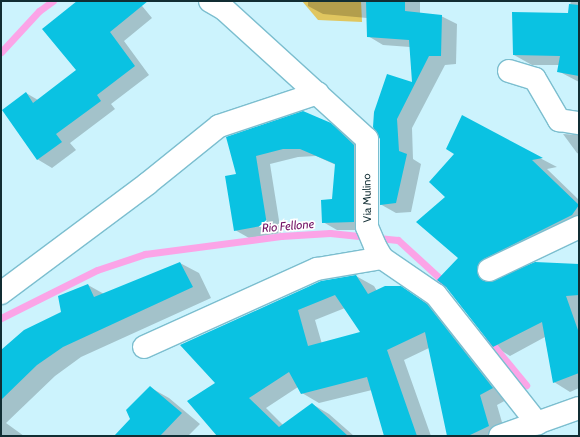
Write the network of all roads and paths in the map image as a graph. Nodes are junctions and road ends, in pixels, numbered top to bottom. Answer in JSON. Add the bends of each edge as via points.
{"nodes":[{"id":1,"x":210,"y":1,"type":"edge"},
{"id":2,"x":509,"y":71,"type":"dead end"},
{"id":3,"x":318,"y":93,"type":"junction"},
{"id":4,"x":579,"y":123,"type":"edge"},
{"id":5,"x":579,"y":227,"type":"edge"},
{"id":6,"x":375,"y":244,"type":"junction"},
{"id":7,"x":489,"y":270,"type":"dead end"},
{"id":8,"x":1,"y":293,"type":"edge"},
{"id":9,"x":144,"y":347,"type":"dead end"},
{"id":10,"x":579,"y":408,"type":"edge"},
{"id":11,"x":538,"y":424,"type":"junction"},
{"id":12,"x":500,"y":436,"type":"edge"}],
"edges":[{"from":1,"to":3,"type":"street","name":"Via Mulino","via":[[224,9]]},
{"from":2,"to":4,"type":"street","via":[[535,79],[559,120]]},
{"from":3,"to":6,"type":"street","name":"Via Mulino","via":[[367,139]]},
{"from":3,"to":8,"type":"street","via":[[219,126],[147,184]]},
{"from":5,"to":7,"type":"street"},
{"from":6,"to":9,"type":"street"},
{"from":6,"to":11,"type":"street","via":[[436,295]]},
{"from":10,"to":11,"type":"street"},
{"from":11,"to":12,"type":"street"}]}
